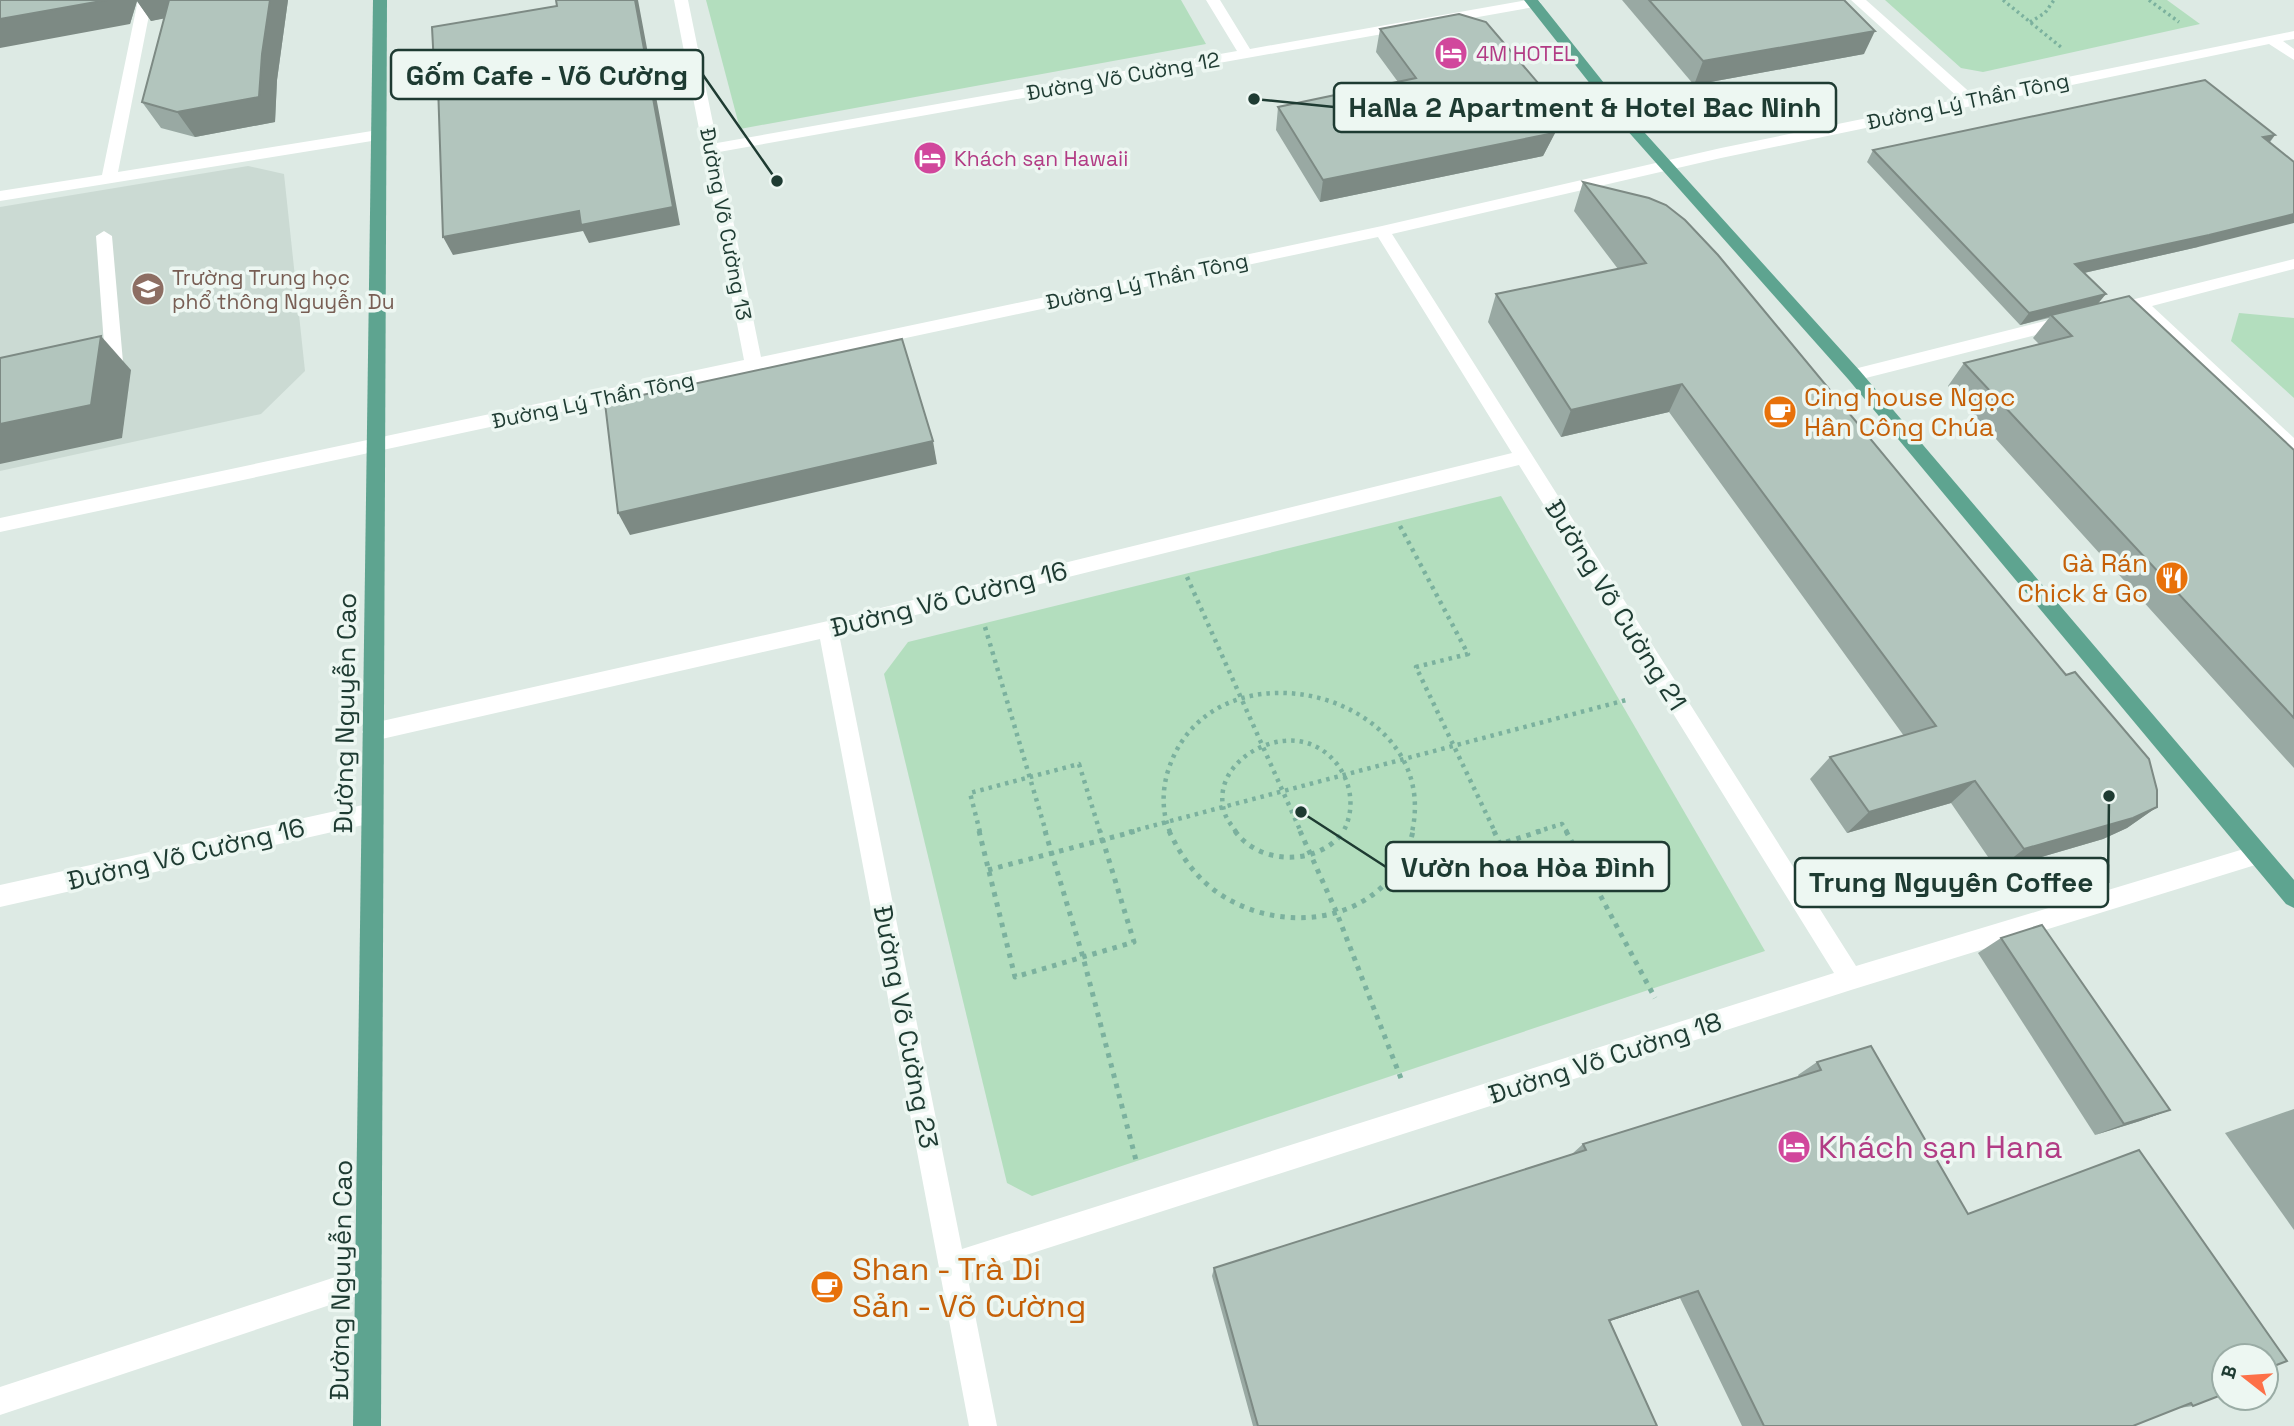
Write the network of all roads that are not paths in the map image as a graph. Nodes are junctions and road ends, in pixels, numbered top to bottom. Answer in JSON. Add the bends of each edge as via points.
{"nodes":[{"id":1,"x":145,"y":0,"type":"edge"},
{"id":2,"x":380,"y":0,"type":"edge"},
{"id":3,"x":681,"y":0,"type":"edge"},
{"id":4,"x":1213,"y":0,"type":"edge"},
{"id":5,"x":1858,"y":0,"type":"edge"},
{"id":6,"x":1533,"y":2,"type":"edge"},
{"id":7,"x":2294,"y":34,"type":"edge"},
{"id":8,"x":2271,"y":39,"type":"junction"},
{"id":9,"x":1246,"y":54,"type":"junction"},
{"id":10,"x":2294,"y":56,"type":"edge"},
{"id":11,"x":1969,"y":100,"type":"junction"},
{"id":12,"x":377,"y":135,"type":"junction"},
{"id":13,"x":711,"y":149,"type":"junction"},
{"id":14,"x":1666,"y":166,"type":"junction"},
{"id":15,"x":109,"y":178,"type":"junction"},
{"id":16,"x":0,"y":196,"type":"edge"},
{"id":17,"x":1382,"y":231,"type":"junction"},
{"id":18,"x":104,"y":236,"type":"dead end"},
{"id":19,"x":2290,"y":270,"type":"edge"},
{"id":20,"x":2139,"y":304,"type":"junction"},
{"id":21,"x":754,"y":366,"type":"junction"},
{"id":22,"x":88,"y":368,"type":"edge"},
{"id":23,"x":1854,"y":374,"type":"junction"},
{"id":24,"x":376,"y":447,"type":"junction"},
{"id":25,"x":2294,"y":449,"type":"edge"},
{"id":26,"x":1524,"y":457,"type":"junction"},
{"id":27,"x":0,"y":526,"type":"edge"},
{"id":28,"x":828,"y":629,"type":"junction"},
{"id":29,"x":373,"y":732,"type":"junction"},
{"id":30,"x":372,"y":813,"type":"junction"},
{"id":31,"x":2257,"y":855,"type":"junction"},
{"id":32,"x":0,"y":896,"type":"edge"},
{"id":33,"x":2294,"y":897,"type":"edge"},
{"id":34,"x":1851,"y":979,"type":"junction"},
{"id":35,"x":953,"y":1265,"type":"junction"},
{"id":36,"x":369,"y":1279,"type":"junction"},
{"id":37,"x":0,"y":1402,"type":"edge"},
{"id":38,"x":367,"y":1426,"type":"edge"},
{"id":39,"x":983,"y":1426,"type":"edge"}],
"edges":[{"from":1,"to":15,"type":"street"},
{"from":2,"to":12,"type":"main road","name":"Đường Nguyễn Cao"},
{"from":3,"to":13,"type":"street","name":"Đường Võ Cường 13"},
{"from":4,"to":9,"type":"street"},
{"from":5,"to":11,"type":"street"},
{"from":6,"to":9,"type":"street","name":"Đường Võ Cường 12"},
{"from":6,"to":14,"type":"main road"},
{"from":7,"to":8,"type":"street","name":"Đường Lý Thần Tông"},
{"from":8,"to":10,"type":"street"},
{"from":8,"to":11,"type":"street","name":"Đường Lý Thần Tông"},
{"from":9,"to":13,"type":"street","name":"Đường Võ Cường 12"},
{"from":11,"to":14,"type":"street","name":"Đường Lý Thần Tông"},
{"from":12,"to":15,"type":"street"},
{"from":12,"to":24,"type":"main road","name":"Đường Nguyễn Cao"},
{"from":13,"to":21,"type":"street","name":"Đường Võ Cường 13"},
{"from":14,"to":17,"type":"street","name":"Đường Lý Thần Tông"},
{"from":14,"to":23,"type":"main road"},
{"from":15,"to":16,"type":"street"},
{"from":17,"to":21,"type":"street","name":"Đường Lý Thần Tông"},
{"from":17,"to":26,"type":"street","name":"Đường Võ Cường 21"},
{"from":18,"to":22,"type":"street","via":[[114,362]]},
{"from":19,"to":20,"type":"street"},
{"from":20,"to":23,"type":"street"},
{"from":20,"to":25,"type":"street"},
{"from":21,"to":24,"type":"street","name":"Đường Lý Thần Tông"},
{"from":23,"to":31,"type":"main road"},
{"from":24,"to":27,"type":"street","name":"Đường Lý Thần Tông"},
{"from":24,"to":29,"type":"main road","name":"Đường Nguyễn Cao"},
{"from":26,"to":28,"type":"street","name":"Đường Võ Cường 16"},
{"from":26,"to":34,"type":"street","name":"Đường Võ Cường 21"},
{"from":28,"to":29,"type":"street","name":"Đường Võ Cường 16"},
{"from":28,"to":35,"type":"street","name":"Đường Võ Cường 23"},
{"from":29,"to":30,"type":"main road","name":"Đường Nguyễn Cao"},
{"from":30,"to":32,"type":"street","name":"Đường Võ Cường 16"},
{"from":30,"to":36,"type":"main road","name":"Đường Nguyễn Cao"},
{"from":31,"to":33,"type":"main road"},
{"from":31,"to":34,"type":"street","name":"Đường Võ Cường 18"},
{"from":34,"to":35,"type":"street","name":"Đường Võ Cường 18"},
{"from":35,"to":39,"type":"street","name":"Đường Võ Cường 23"},
{"from":36,"to":37,"type":"street"},
{"from":36,"to":38,"type":"main road","name":"Đường Nguyễn Cao"}]}
